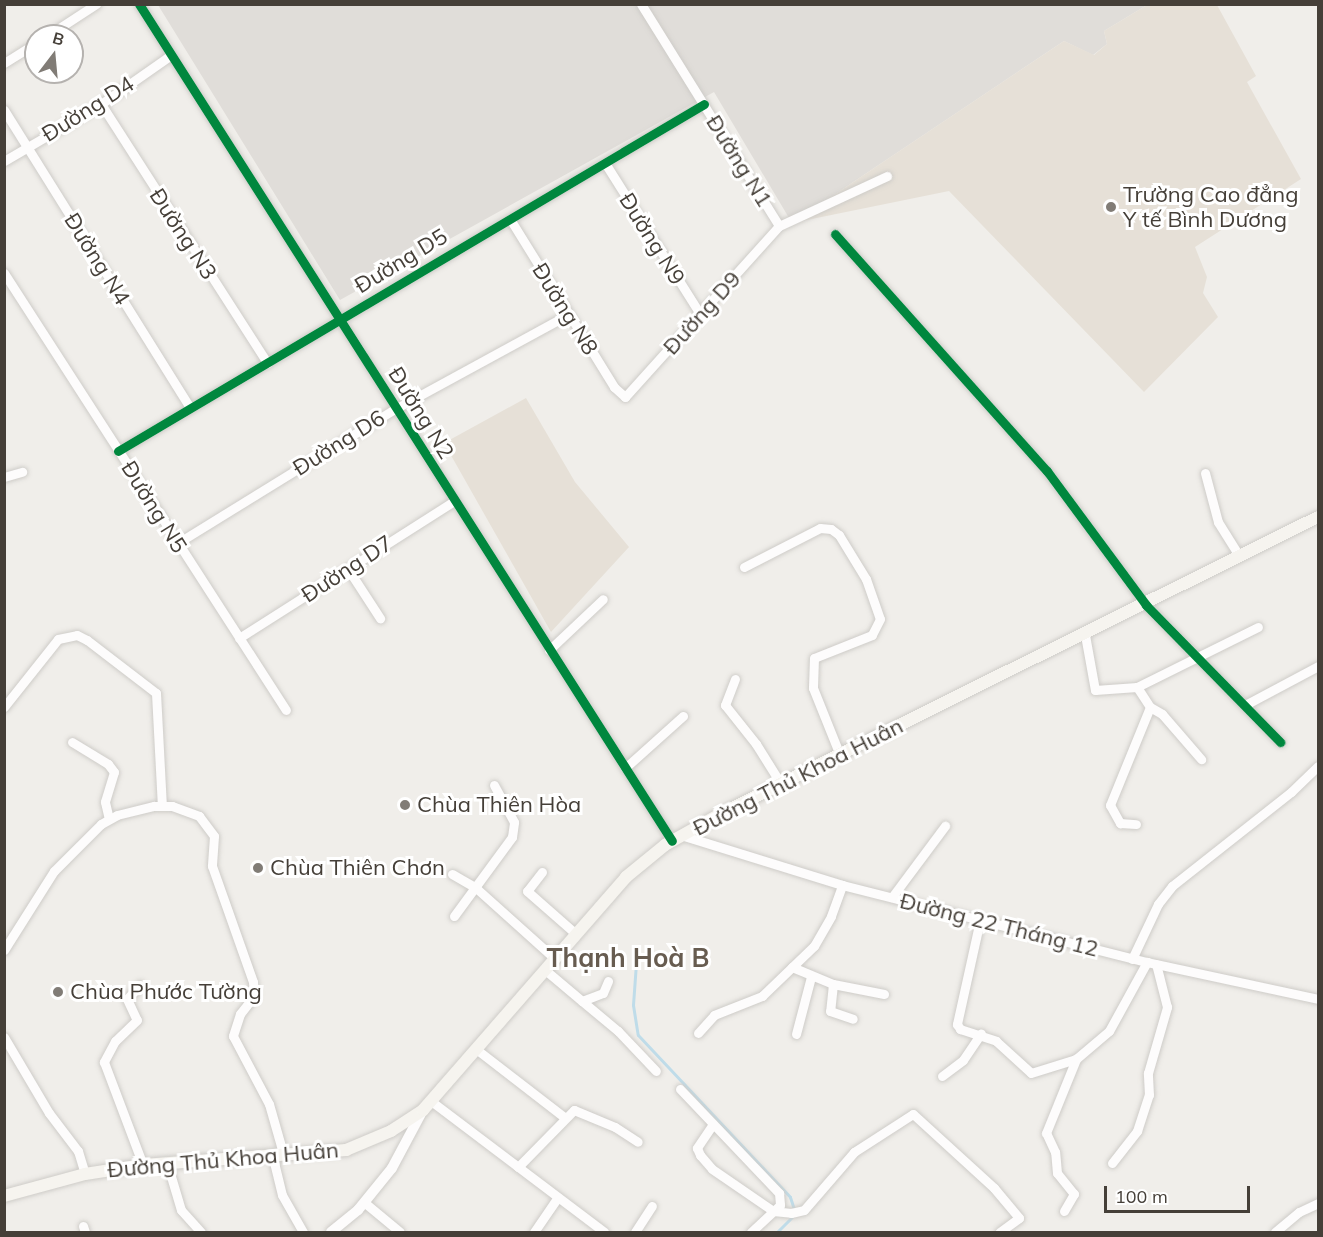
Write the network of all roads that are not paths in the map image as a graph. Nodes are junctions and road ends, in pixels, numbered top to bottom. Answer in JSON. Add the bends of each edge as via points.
{"nodes":[{"id":1,"x":96,"y":4,"type":"edge"},
{"id":2,"x":139,"y":4,"type":"edge"},
{"id":3,"x":641,"y":4,"type":"edge"},
{"id":4,"x":65,"y":24,"type":"edge"},
{"id":5,"x":24,"y":50,"type":"edge"},
{"id":6,"x":171,"y":55,"type":"junction"},
{"id":7,"x":4,"y":63,"type":"edge"},
{"id":8,"x":101,"y":104,"type":"junction"},
{"id":9,"x":704,"y":104,"type":"junction"},
{"id":10,"x":4,"y":110,"type":"edge"},
{"id":11,"x":27,"y":146,"type":"junction"},
{"id":12,"x":4,"y":161,"type":"edge"},
{"id":13,"x":605,"y":163,"type":"junction"},
{"id":14,"x":887,"y":176,"type":"dead end"},
{"id":15,"x":510,"y":219,"type":"junction"},
{"id":16,"x":779,"y":226,"type":"junction"},
{"id":17,"x":835,"y":234,"type":"dead end"},
{"id":18,"x":4,"y":273,"type":"edge"},
{"id":19,"x":569,"y":314,"type":"junction"},
{"id":20,"x":700,"y":314,"type":"junction"},
{"id":21,"x":339,"y":320,"type":"junction"},
{"id":22,"x":267,"y":363,"type":"junction"},
{"id":23,"x":623,"y":396,"type":"joint"},
{"id":24,"x":190,"y":408,"type":"junction"},
{"id":25,"x":396,"y":409,"type":"junction"},
{"id":26,"x":118,"y":451,"type":"junction"},
{"id":27,"x":22,"y":472,"type":"dead end"},
{"id":28,"x":1205,"y":472,"type":"dead end"},
{"id":29,"x":4,"y":477,"type":"edge"},
{"id":30,"x":454,"y":501,"type":"junction"},
{"id":31,"x":1318,"y":517,"type":"edge"},
{"id":32,"x":176,"y":544,"type":"junction"},
{"id":33,"x":1239,"y":556,"type":"junction"},
{"id":34,"x":744,"y":567,"type":"dead end"},
{"id":35,"x":348,"y":569,"type":"junction"},
{"id":36,"x":603,"y":599,"type":"dead end"},
{"id":37,"x":1146,"y":605,"type":"junction"},
{"id":38,"x":380,"y":618,"type":"dead end"},
{"id":39,"x":1258,"y":627,"type":"dead end"},
{"id":40,"x":1085,"y":635,"type":"junction"},
{"id":41,"x":239,"y":638,"type":"junction"},
{"id":42,"x":549,"y":650,"type":"junction"},
{"id":43,"x":1199,"y":659,"type":"junction"},
{"id":44,"x":1318,"y":666,"type":"edge"},
{"id":45,"x":735,"y":679,"type":"dead end"},
{"id":46,"x":1137,"y":687,"type":"junction"},
{"id":47,"x":1245,"y":705,"type":"junction"},
{"id":48,"x":1150,"y":707,"type":"junction"},
{"id":49,"x":4,"y":708,"type":"edge"},
{"id":50,"x":286,"y":710,"type":"dead end"},
{"id":51,"x":683,"y":716,"type":"dead end"},
{"id":52,"x":72,"y":742,"type":"dead end"},
{"id":53,"x":1280,"y":742,"type":"dead end"},
{"id":54,"x":840,"y":755,"type":"junction"},
{"id":55,"x":1201,"y":759,"type":"dead end"},
{"id":56,"x":1318,"y":766,"type":"edge"},
{"id":57,"x":625,"y":768,"type":"junction"},
{"id":58,"x":780,"y":784,"type":"junction"},
{"id":59,"x":494,"y":785,"type":"dead end"},
{"id":60,"x":162,"y":806,"type":"junction"},
{"id":61,"x":109,"y":819,"type":"junction"},
{"id":62,"x":1136,"y":824,"type":"dead end"},
{"id":63,"x":945,"y":826,"type":"dead end"},
{"id":64,"x":678,"y":838,"type":"junction"},
{"id":65,"x":542,"y":872,"type":"dead end"},
{"id":66,"x":452,"y":874,"type":"dead end"},
{"id":67,"x":842,"y":885,"type":"junction"},
{"id":68,"x":476,"y":888,"type":"junction"},
{"id":69,"x":892,"y":897,"type":"junction"},
{"id":70,"x":454,"y":916,"type":"dead end"},
{"id":71,"x":980,"y":920,"type":"junction"},
{"id":72,"x":576,"y":934,"type":"junction"},
{"id":73,"x":4,"y":950,"type":"edge"},
{"id":74,"x":554,"y":958,"type":"junction"},
{"id":75,"x":1132,"y":959,"type":"junction"},
{"id":76,"x":1151,"y":963,"type":"junction"},
{"id":77,"x":792,"y":967,"type":"junction"},
{"id":78,"x":544,"y":969,"type":"junction"},
{"id":79,"x":811,"y":977,"type":"junction"},
{"id":80,"x":608,"y":981,"type":"dead end"},
{"id":81,"x":833,"y":984,"type":"junction"},
{"id":82,"x":140,"y":985,"type":"dead end"},
{"id":83,"x":884,"y":993,"type":"dead end"},
{"id":84,"x":1318,"y":999,"type":"edge"},
{"id":85,"x":582,"y":1001,"type":"junction"},
{"id":86,"x":853,"y":1020,"type":"dead end"},
{"id":87,"x":698,"y":1033,"type":"dead end"},
{"id":88,"x":981,"y":1033,"type":"junction"},
{"id":89,"x":796,"y":1034,"type":"dead end"},
{"id":90,"x":4,"y":1037,"type":"edge"},
{"id":91,"x":476,"y":1049,"type":"junction"},
{"id":92,"x":1076,"y":1059,"type":"junction"},
{"id":93,"x":656,"y":1071,"type":"dead end"},
{"id":94,"x":942,"y":1076,"type":"dead end"},
{"id":95,"x":680,"y":1089,"type":"dead end"},
{"id":96,"x":427,"y":1105,"type":"junction"},
{"id":97,"x":564,"y":1117,"type":"junction"},
{"id":98,"x":713,"y":1124,"type":"junction"},
{"id":99,"x":638,"y":1142,"type":"dead end"},
{"id":100,"x":277,"y":1153,"type":"junction"},
{"id":101,"x":167,"y":1162,"type":"junction"},
{"id":102,"x":1112,"y":1163,"type":"dead end"},
{"id":103,"x":143,"y":1165,"type":"junction"},
{"id":104,"x":518,"y":1167,"type":"junction"},
{"id":105,"x":85,"y":1174,"type":"junction"},
{"id":106,"x":4,"y":1196,"type":"edge"},
{"id":107,"x":558,"y":1197,"type":"junction"},
{"id":108,"x":365,"y":1203,"type":"junction"},
{"id":109,"x":1318,"y":1204,"type":"edge"},
{"id":110,"x":652,"y":1206,"type":"dead end"},
{"id":111,"x":773,"y":1211,"type":"junction"},
{"id":112,"x":1064,"y":1211,"type":"dead end"},
{"id":113,"x":201,"y":1233,"type":"edge"},
{"id":114,"x":303,"y":1233,"type":"edge"},
{"id":115,"x":331,"y":1233,"type":"edge"},
{"id":116,"x":400,"y":1233,"type":"edge"},
{"id":117,"x":534,"y":1233,"type":"edge"},
{"id":118,"x":604,"y":1233,"type":"edge"},
{"id":119,"x":635,"y":1233,"type":"edge"},
{"id":120,"x":751,"y":1233,"type":"edge"},
{"id":121,"x":1000,"y":1233,"type":"edge"},
{"id":122,"x":1275,"y":1233,"type":"edge"}],
"edges":[{"from":1,"to":4,"type":"street"},
{"from":2,"to":6,"type":"street","name":"Đường N2"},
{"from":3,"to":9,"type":"street","name":"Đường N1"},
{"from":5,"to":7,"type":"street"},
{"from":6,"to":8,"type":"street","name":"Đường D4"},
{"from":6,"to":21,"type":"street","name":"Đường N2"},
{"from":8,"to":11,"type":"street","name":"Đường D4"},
{"from":8,"to":22,"type":"street","name":"Đường N3"},
{"from":9,"to":13,"type":"street","name":"Đường D5"},
{"from":9,"to":16,"type":"street","name":"Đường N1"},
{"from":10,"to":11,"type":"street","name":"Đường N4"},
{"from":11,"to":12,"type":"street","name":"Đường D4"},
{"from":11,"to":24,"type":"street","name":"Đường N4"},
{"from":13,"to":15,"type":"street","name":"Đường D5"},
{"from":13,"to":20,"type":"street","name":"Đường N9"},
{"from":14,"to":16,"type":"street"},
{"from":15,"to":19,"type":"street","name":"Đường N8"},
{"from":15,"to":21,"type":"street","name":"Đường D5"},
{"from":16,"to":20,"type":"street","name":"Đường D9"},
{"from":17,"to":37,"type":"street","via":[[1047,471]]},
{"from":18,"to":26,"type":"street","name":"Đường N5"},
{"from":19,"to":23,"type":"street","name":"Đường N8"},
{"from":19,"to":25,"type":"street","name":"Đường D6"},
{"from":20,"to":23,"type":"street","name":"Đường D9","via":[[631,393]]},
{"from":21,"to":22,"type":"street","name":"Đường D5"},
{"from":21,"to":25,"type":"street","name":"Đường N2"},
{"from":22,"to":24,"type":"street","name":"Đường D5"},
{"from":24,"to":26,"type":"street","name":"Đường D5"},
{"from":25,"to":30,"type":"street","name":"Đường N2"},
{"from":25,"to":32,"type":"street","name":"Đường D6"},
{"from":26,"to":32,"type":"street","name":"Đường N5"},
{"from":27,"to":29,"type":"street"},
{"from":28,"to":33,"type":"street","via":[[1218,522]]},
{"from":30,"to":35,"type":"street","name":"Đường D7"},
{"from":30,"to":42,"type":"street","name":"Đường N2"},
{"from":31,"to":33,"type":"main road","name":"Đường Thủ Khoa Huân"},
{"from":32,"to":41,"type":"street","name":"Đường N5"},
{"from":33,"to":37,"type":"main road","name":"Đường Thủ Khoa Huân"},
{"from":34,"to":54,"type":"street","via":[[820,528],[831,529],[839,535],[866,579],[880,619],[872,635],[814,657],[813,688]]},
{"from":35,"to":38,"type":"street"},
{"from":35,"to":41,"type":"street","name":"Đường D7"},
{"from":36,"to":42,"type":"street"},
{"from":37,"to":40,"type":"main road","name":"Đường Thủ Khoa Huân"},
{"from":37,"to":43,"type":"street"},
{"from":39,"to":43,"type":"street"},
{"from":40,"to":46,"type":"street","via":[[1095,690]]},
{"from":40,"to":54,"type":"main road","name":"Đường Thủ Khoa Huân"},
{"from":41,"to":50,"type":"street","name":"Đường N5"},
{"from":42,"to":57,"type":"street","name":"Đường N2"},
{"from":43,"to":46,"type":"street"},
{"from":43,"to":47,"type":"street"},
{"from":44,"to":47,"type":"street"},
{"from":45,"to":58,"type":"street","via":[[725,705],[756,744]]},
{"from":46,"to":48,"type":"street"},
{"from":47,"to":53,"type":"street"},
{"from":48,"to":55,"type":"street","via":[[1162,714]]},
{"from":48,"to":62,"type":"street","via":[[1110,805],[1120,823]]},
{"from":49,"to":60,"type":"street","via":[[58,639],[77,635],[87,640],[156,693]]},
{"from":51,"to":57,"type":"street"},
{"from":52,"to":61,"type":"street","via":[[108,764],[114,772],[105,802]]},
{"from":54,"to":58,"type":"main road","name":"Đường Thủ Khoa Huân"},
{"from":56,"to":75,"type":"street","via":[[1291,792],[1172,885],[1158,904]]},
{"from":57,"to":64,"type":"street","name":"Đường N2"},
{"from":58,"to":64,"type":"main road","name":"Đường Thủ Khoa Huân"},
{"from":59,"to":68,"type":"street","via":[[509,809],[514,831],[507,849]]},
{"from":60,"to":61,"type":"street","via":[[144,807]]},
{"from":60,"to":100,"type":"street","via":[[199,816],[214,836],[212,866],[253,982],[254,996],[240,1014],[233,1036],[269,1104]]},
{"from":61,"to":73,"type":"street","via":[[54,871]]},
{"from":63,"to":69,"type":"street"},
{"from":64,"to":67,"type":"street","name":"Đường 22 Tháng 12"},
{"from":64,"to":72,"type":"main road","name":"Đường Thủ Khoa Huân","via":[[626,877]]},
{"from":65,"to":72,"type":"street","via":[[527,891]]},
{"from":66,"to":68,"type":"street"},
{"from":67,"to":69,"type":"street","name":"Đường 22 Tháng 12"},
{"from":67,"to":77,"type":"street","via":[[824,932]]},
{"from":68,"to":70,"type":"street"},
{"from":68,"to":74,"type":"street"},
{"from":69,"to":71,"type":"street","name":"Đường 22 Tháng 12"},
{"from":71,"to":75,"type":"street","name":"Đường 22 Tháng 12"},
{"from":71,"to":88,"type":"street","via":[[957,1024],[960,1029]]},
{"from":72,"to":74,"type":"main road","name":"Đường Thủ Khoa Huân"},
{"from":74,"to":78,"type":"main road","name":"Đường Thủ Khoa Huân"},
{"from":75,"to":76,"type":"street","name":"Đường 22 Tháng 12"},
{"from":76,"to":84,"type":"street","name":"Đường 22 Tháng 12"},
{"from":76,"to":92,"type":"street","via":[[1109,1030]]},
{"from":76,"to":102,"type":"street","via":[[1167,1007],[1149,1065],[1149,1095],[1137,1131]]},
{"from":77,"to":79,"type":"street"},
{"from":77,"to":87,"type":"street","via":[[762,996],[714,1015]]},
{"from":78,"to":85,"type":"street"},
{"from":78,"to":91,"type":"main road","name":"Đường Thủ Khoa Huân"},
{"from":79,"to":81,"type":"street"},
{"from":79,"to":89,"type":"street"},
{"from":80,"to":85,"type":"street","via":[[603,993]]},
{"from":81,"to":83,"type":"street"},
{"from":81,"to":86,"type":"street","via":[[830,1011]]},
{"from":82,"to":103,"type":"street","via":[[127,999],[137,1020],[115,1041],[104,1062]]},
{"from":85,"to":93,"type":"street"},
{"from":88,"to":92,"type":"street","via":[[996,1041],[1031,1073]]},
{"from":88,"to":94,"type":"street","via":[[963,1060]]},
{"from":90,"to":105,"type":"street","via":[[49,1113],[78,1151]]},
{"from":91,"to":96,"type":"main road","name":"Đường Thủ Khoa Huân"},
{"from":91,"to":97,"type":"street"},
{"from":92,"to":112,"type":"street","via":[[1046,1133],[1055,1152],[1057,1173],[1074,1194]]},
{"from":95,"to":98,"type":"street"},
{"from":96,"to":100,"type":"main road","name":"Đường Thủ Khoa Huân","via":[[391,1131],[346,1150]]},
{"from":96,"to":104,"type":"street"},
{"from":96,"to":108,"type":"street","via":[[392,1168]]},
{"from":97,"to":99,"type":"street","via":[[580,1110]]},
{"from":97,"to":104,"type":"street"},
{"from":98,"to":111,"type":"street","via":[[779,1193],[780,1205]]},
{"from":98,"to":111,"type":"street","via":[[698,1152],[712,1169]]},
{"from":100,"to":101,"type":"main road","name":"Đường Thủ Khoa Huân"},
{"from":100,"to":114,"type":"street","via":[[282,1195]]},
{"from":101,"to":103,"type":"main road","name":"Đường Thủ Khoa Huân"},
{"from":101,"to":113,"type":"street","via":[[181,1210]]},
{"from":103,"to":105,"type":"main road","name":"Đường Thủ Khoa Huân"},
{"from":104,"to":107,"type":"street"},
{"from":105,"to":106,"type":"main road","name":"Đường Thủ Khoa Huân"},
{"from":107,"to":117,"type":"street"},
{"from":107,"to":118,"type":"street"},
{"from":108,"to":115,"type":"street"},
{"from":108,"to":116,"type":"street"},
{"from":109,"to":122,"type":"street","via":[[1289,1219]]},
{"from":110,"to":119,"type":"street"},
{"from":111,"to":120,"type":"street"},
{"from":111,"to":121,"type":"street","via":[[804,1210],[854,1152],[913,1114],[994,1188],[1019,1218]]}]}
